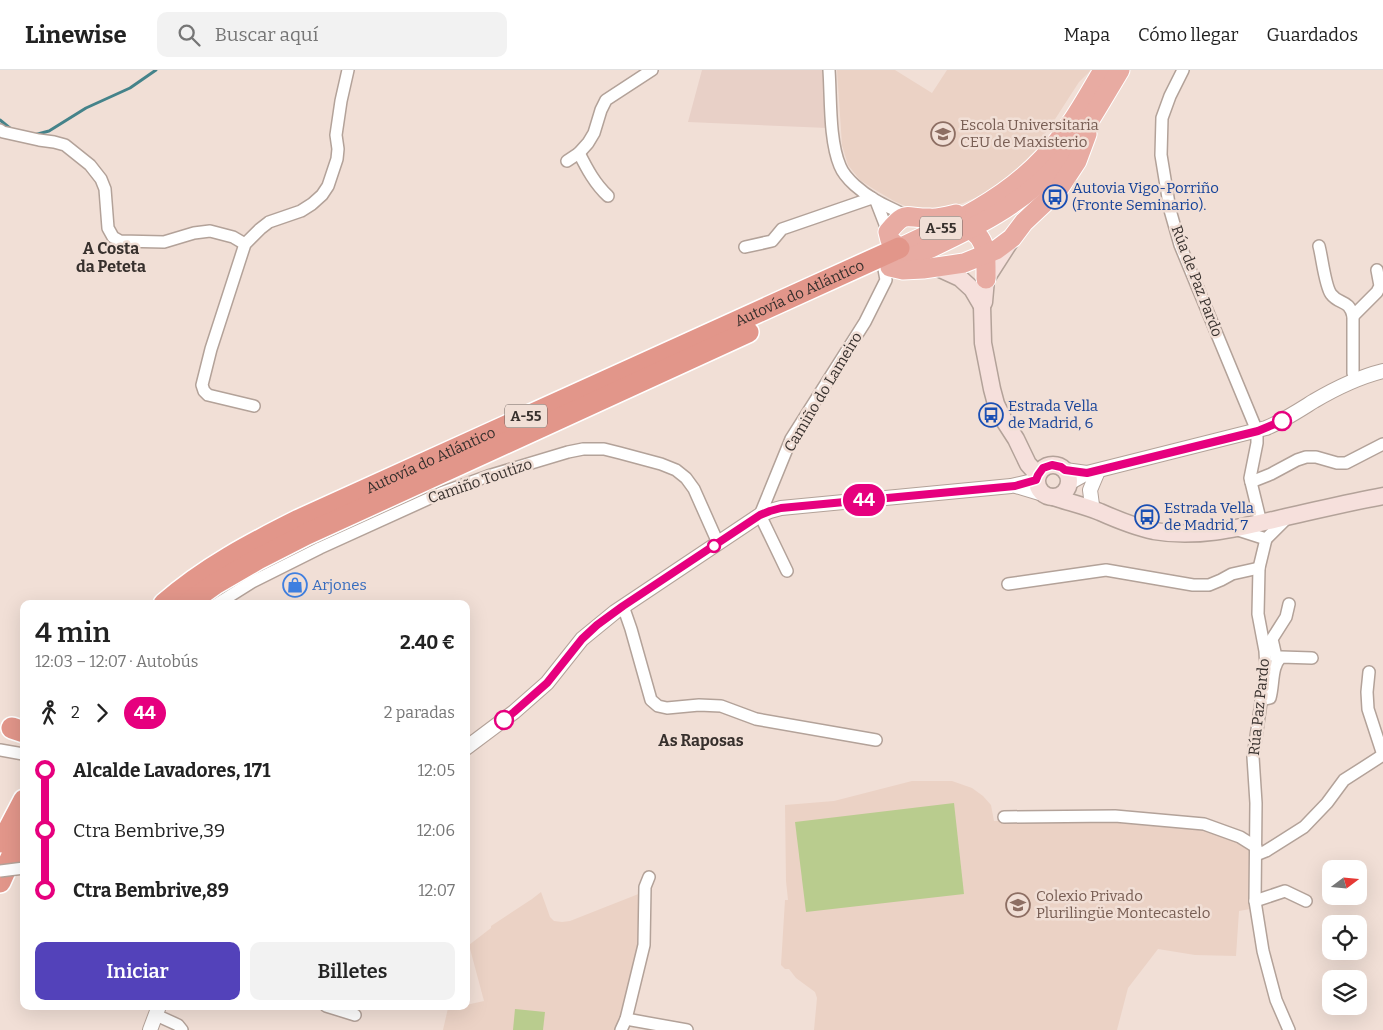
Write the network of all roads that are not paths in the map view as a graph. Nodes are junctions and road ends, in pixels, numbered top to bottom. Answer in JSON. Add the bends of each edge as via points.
{"nodes":[{"id":1,"x":348,"y":70,"type":"edge"},
{"id":2,"x":652,"y":70,"type":"edge"},
{"id":3,"x":829,"y":70,"type":"edge"},
{"id":4,"x":1103,"y":70,"type":"edge"},
{"id":5,"x":1120,"y":70,"type":"edge"},
{"id":6,"x":1183,"y":70,"type":"edge"},
{"id":7,"x":1095,"y":112,"type":"junction"},
{"id":8,"x":0,"y":130,"type":"edge"},
{"id":9,"x":579,"y":153,"type":"junction"},
{"id":10,"x":567,"y":161,"type":"dead end"},
{"id":11,"x":608,"y":196,"type":"dead end"},
{"id":12,"x":874,"y":199,"type":"junction"},
{"id":13,"x":983,"y":207,"type":"junction"},
{"id":14,"x":906,"y":216,"type":"junction"},
{"id":15,"x":930,"y":218,"type":"junction"},
{"id":16,"x":963,"y":225,"type":"junction"},
{"id":17,"x":1012,"y":238,"type":"junction"},
{"id":18,"x":245,"y":244,"type":"junction"},
{"id":19,"x":899,"y":246,"type":"junction"},
{"id":20,"x":1320,"y":246,"type":"dead end"},
{"id":21,"x":745,"y":247,"type":"dead end"},
{"id":22,"x":986,"y":254,"type":"junction"},
{"id":23,"x":936,"y":267,"type":"junction"},
{"id":24,"x":887,"y":268,"type":"junction"},
{"id":25,"x":1377,"y":270,"type":"dead end"},
{"id":26,"x":986,"y":279,"type":"junction"},
{"id":27,"x":982,"y":306,"type":"junction"},
{"id":28,"x":1353,"y":316,"type":"junction"},
{"id":29,"x":1383,"y":371,"type":"edge"},
{"id":30,"x":1354,"y":380,"type":"junction"},
{"id":31,"x":254,"y":406,"type":"dead end"},
{"id":32,"x":1258,"y":431,"type":"junction"},
{"id":33,"x":1016,"y":439,"type":"junction"},
{"id":34,"x":1383,"y":444,"type":"edge"},
{"id":35,"x":1092,"y":472,"type":"junction"},
{"id":36,"x":1064,"y":476,"type":"junction"},
{"id":37,"x":1251,"y":482,"type":"junction"},
{"id":38,"x":1034,"y":483,"type":"junction"},
{"id":39,"x":1383,"y":496,"type":"edge"},
{"id":40,"x":1096,"y":509,"type":"junction"},
{"id":41,"x":760,"y":515,"type":"junction"},
{"id":42,"x":1263,"y":531,"type":"junction"},
{"id":43,"x":718,"y":543,"type":"junction"},
{"id":44,"x":1259,"y":568,"type":"junction"},
{"id":45,"x":786,"y":571,"type":"dead end"},
{"id":46,"x":1008,"y":584,"type":"dead end"},
{"id":47,"x":169,"y":600,"type":"edge"},
{"id":48,"x":193,"y":600,"type":"edge"},
{"id":49,"x":223,"y":600,"type":"edge"},
{"id":50,"x":1289,"y":604,"type":"dead end"},
{"id":51,"x":623,"y":606,"type":"junction"},
{"id":52,"x":1312,"y":658,"type":"dead end"},
{"id":53,"x":1277,"y":661,"type":"junction"},
{"id":54,"x":1369,"y":672,"type":"dead end"},
{"id":55,"x":1261,"y":700,"type":"junction"},
{"id":56,"x":876,"y":740,"type":"dead end"},
{"id":57,"x":470,"y":745,"type":"edge"},
{"id":58,"x":0,"y":750,"type":"edge"},
{"id":59,"x":20,"y":753,"type":"edge"},
{"id":60,"x":1383,"y":755,"type":"edge"},
{"id":61,"x":20,"y":808,"type":"edge"},
{"id":62,"x":1004,"y":817,"type":"dead end"},
{"id":63,"x":20,"y":838,"type":"edge"},
{"id":64,"x":0,"y":845,"type":"edge"},
{"id":65,"x":1256,"y":851,"type":"junction"},
{"id":66,"x":20,"y":868,"type":"edge"},
{"id":67,"x":0,"y":871,"type":"edge"},
{"id":68,"x":649,"y":877,"type":"dead end"},
{"id":69,"x":0,"y":882,"type":"edge"},
{"id":70,"x":1256,"y":900,"type":"junction"},
{"id":71,"x":1306,"y":901,"type":"dead end"},
{"id":72,"x":338,"y":1010,"type":"edge"},
{"id":73,"x":158,"y":1011,"type":"edge"},
{"id":74,"x":355,"y":1016,"type":"dead end"},
{"id":75,"x":626,"y":1019,"type":"junction"},
{"id":76,"x":150,"y":1030,"type":"edge"},
{"id":77,"x":182,"y":1030,"type":"edge"},
{"id":78,"x":621,"y":1030,"type":"edge"},
{"id":79,"x":687,"y":1030,"type":"edge"},
{"id":80,"x":1288,"y":1030,"type":"edge"}],
"edges":[{"from":1,"to":18,"type":"street","via":[[336,135],[337,159],[328,186],[312,204],[269,222]]},
{"from":2,"to":9,"type":"street","via":[[606,100],[594,133]]},
{"from":3,"to":12,"type":"street","via":[[832,128],[839,165],[853,183]]},
{"from":4,"to":13,"type":"highway","number":"A-55","via":[[1067,128],[1044,157],[1024,177]]},
{"from":5,"to":7,"type":"highway","number":"A-55"},
{"from":6,"to":32,"type":"street","name":"Rúa de Paz Pardo","via":[[1162,118],[1161,155],[1170,210],[1180,246]]},
{"from":7,"to":16,"type":"highway","number":"A-55","via":[[1056,166],[1038,184],[994,216]]},
{"from":7,"to":17,"type":"highway","via":[[1077,161],[1058,190]]},
{"from":8,"to":18,"type":"street","via":[[65,144],[90,165],[102,179],[105,189],[108,228],[120,241],[164,242],[194,232],[210,231]]},
{"from":9,"to":10,"type":"street"},
{"from":9,"to":11,"type":"street","via":[[600,189]]},
{"from":12,"to":14,"type":"street"},
{"from":12,"to":19,"type":"street"},
{"from":12,"to":21,"type":"street","via":[[782,230],[772,241]]},
{"from":13,"to":15,"type":"highway"},
{"from":13,"to":16,"type":"highway","number":"A-55"},
{"from":14,"to":15,"type":"highway"},
{"from":14,"to":19,"type":"highway","via":[[896,222]]},
{"from":15,"to":16,"type":"highway"},
{"from":16,"to":19,"type":"highway","number":"A-55"},
{"from":16,"to":22,"type":"highway","via":[[979,236]]},
{"from":17,"to":22,"type":"highway"},
{"from":17,"to":26,"type":"main road"},
{"from":18,"to":31,"type":"street","via":[[202,386],[208,395]]},
{"from":19,"to":23,"type":"highway"},
{"from":19,"to":24,"type":"highway","name":"Autovía do Atlántico","number":"A-55"},
{"from":19,"to":47,"type":"highway","name":"Autovía do Atlántico","number":"A-55","via":[[291,524],[207,570]]},
{"from":20,"to":28,"type":"street","via":[[1328,290],[1335,298],[1348,304]]},
{"from":22,"to":23,"type":"highway","via":[[964,263]]},
{"from":22,"to":26,"type":"highway"},
{"from":23,"to":24,"type":"highway"},
{"from":23,"to":27,"type":"main road","via":[[960,278],[972,289]]},
{"from":24,"to":41,"type":"street","name":"Camiño do Lameiro","via":[[886,280],[865,322],[791,439]]},
{"from":24,"to":48,"type":"highway","name":"Autovía do Atlántico","number":"A-55","via":[[307,534],[258,558]]},
{"from":25,"to":28,"type":"street","via":[[1378,292]]},
{"from":26,"to":27,"type":"main road"},
{"from":27,"to":33,"type":"main road","via":[[983,343],[992,389],[996,404]]},
{"from":28,"to":30,"type":"street"},
{"from":29,"to":30,"type":"street"},
{"from":30,"to":32,"type":"street"},
{"from":32,"to":35,"type":"street"},
{"from":32,"to":37,"type":"street"},
{"from":33,"to":36,"type":"main road"},
{"from":33,"to":38,"type":"main road"},
{"from":34,"to":37,"type":"street","via":[[1346,463],[1306,457]]},
{"from":35,"to":36,"type":"street"},
{"from":35,"to":40,"type":"street","via":[[1090,490]]},
{"from":36,"to":38,"type":"main road","via":[[1043,468]]},
{"from":36,"to":38,"type":"main road","via":[[1063,494]]},
{"from":36,"to":40,"type":"main road","via":[[1072,490]]},
{"from":37,"to":42,"type":"street"},
{"from":38,"to":40,"type":"main road"},
{"from":38,"to":41,"type":"street","via":[[781,508]]},
{"from":39,"to":42,"type":"main road","via":[[1288,517]]},
{"from":40,"to":42,"type":"main road","via":[[1155,531]]},
{"from":41,"to":43,"type":"street"},
{"from":41,"to":45,"type":"street"},
{"from":42,"to":44,"type":"street","name":"Rúa Paz Pardo"},
{"from":43,"to":49,"type":"street","name":"Camiño Toutizo","via":[[694,489],[676,470],[604,449],[583,449],[441,493],[311,552]]},
{"from":43,"to":51,"type":"street"},
{"from":44,"to":46,"type":"street","via":[[1232,574],[1209,585],[1106,570]]},
{"from":44,"to":55,"type":"street","name":"Rúa Paz Pardo","via":[[1258,614],[1266,669]]},
{"from":50,"to":53,"type":"street","via":[[1286,617],[1272,639]]},
{"from":51,"to":56,"type":"street","via":[[651,700],[658,706],[722,706],[756,719]]},
{"from":51,"to":57,"type":"street","via":[[582,639],[547,683]]},
{"from":52,"to":53,"type":"street","via":[[1281,656]]},
{"from":53,"to":55,"type":"street","via":[[1270,698]]},
{"from":54,"to":60,"type":"street","via":[[1368,709]]},
{"from":55,"to":65,"type":"street","name":"Rúa Paz Pardo","via":[[1253,757]]},
{"from":58,"to":59,"type":"street"},
{"from":60,"to":65,"type":"street","via":[[1344,780],[1304,828],[1274,847]]},
{"from":61,"to":64,"type":"highway"},
{"from":62,"to":65,"type":"street","via":[[1114,816],[1204,824],[1240,837]]},
{"from":63,"to":69,"type":"highway"},
{"from":65,"to":70,"type":"street","name":"Rúa Paz Pardo"},
{"from":66,"to":67,"type":"street","bridge":true},
{"from":68,"to":75,"type":"street","via":[[645,887],[644,945]]},
{"from":70,"to":71,"type":"street","via":[[1284,891]]},
{"from":70,"to":80,"type":"street","name":"Rúa Paz Pardo","via":[[1276,1000]]},
{"from":72,"to":74,"type":"street"},
{"from":73,"to":76,"type":"street"},
{"from":73,"to":77,"type":"street"},
{"from":75,"to":78,"type":"street"},
{"from":75,"to":79,"type":"street"}]}
